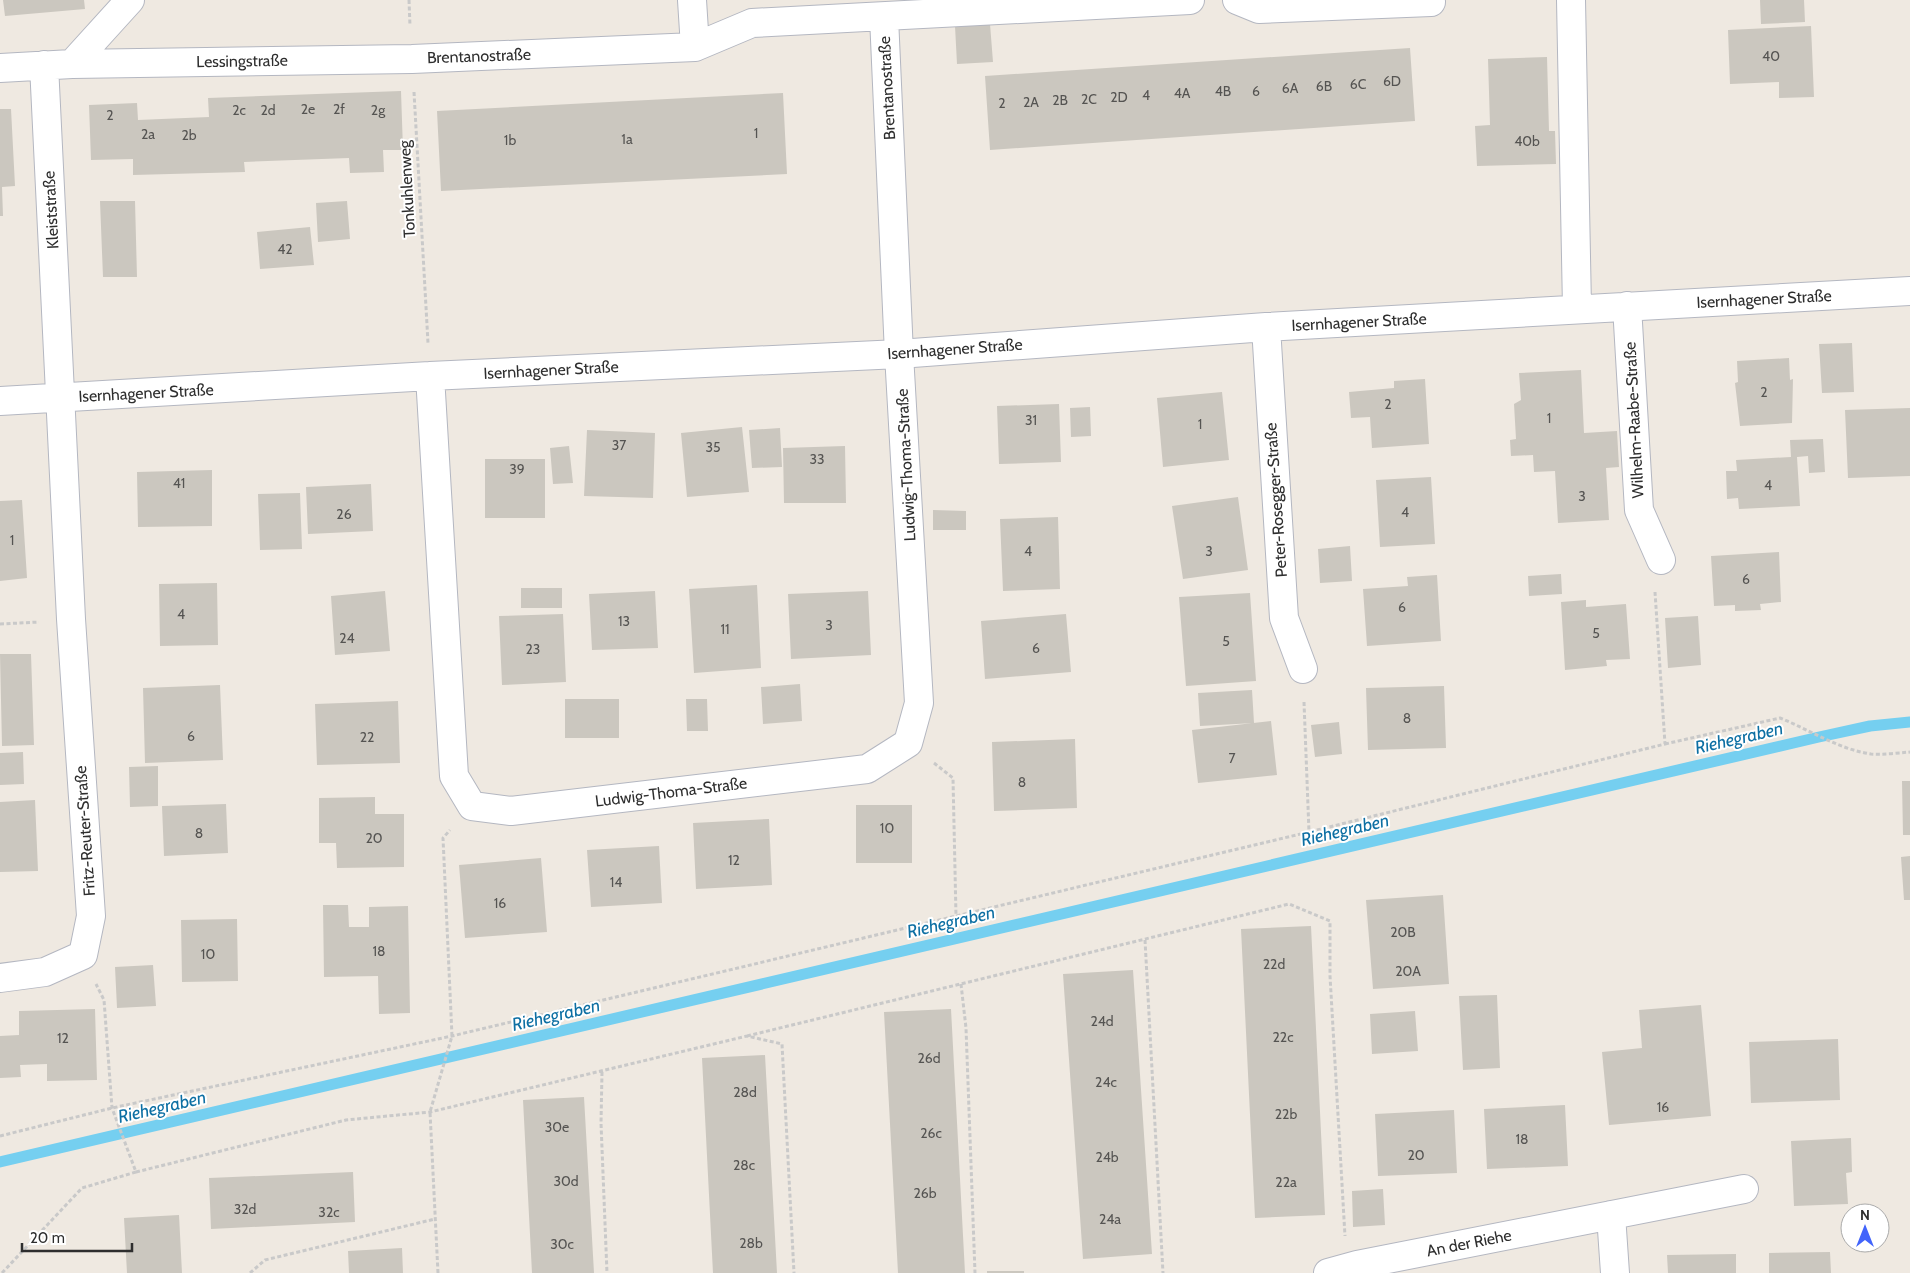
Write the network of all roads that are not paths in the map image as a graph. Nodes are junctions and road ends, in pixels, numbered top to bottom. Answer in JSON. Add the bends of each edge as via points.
{"nodes":[{"id":1,"x":130,"y":0,"type":"edge"},
{"id":2,"x":692,"y":0,"type":"edge"},
{"id":3,"x":1190,"y":0,"type":"edge"},
{"id":4,"x":1237,"y":0,"type":"edge"},
{"id":5,"x":1571,"y":0,"type":"edge"},
{"id":6,"x":1431,"y":2,"type":"dead end"},
{"id":7,"x":884,"y":17,"type":"junction"},
{"id":8,"x":695,"y":47,"type":"junction"},
{"id":9,"x":412,"y":58,"type":"joint"},
{"id":10,"x":72,"y":64,"type":"junction"},
{"id":11,"x":44,"y":65,"type":"junction"},
{"id":12,"x":0,"y":68,"type":"edge"},
{"id":13,"x":1910,"y":291,"type":"edge"},
{"id":14,"x":1627,"y":306,"type":"junction"},
{"id":15,"x":1577,"y":308,"type":"junction"},
{"id":16,"x":1266,"y":327,"type":"junction"},
{"id":17,"x":899,"y":354,"type":"junction"},
{"id":18,"x":430,"y":376,"type":"junction"},
{"id":19,"x":60,"y":398,"type":"junction"},
{"id":20,"x":0,"y":401,"type":"edge"},
{"id":21,"x":1661,"y":560,"type":"road end"},
{"id":22,"x":1302,"y":669,"type":"road end"},
{"id":23,"x":0,"y":978,"type":"edge"},
{"id":24,"x":1744,"y":1190,"type":"dead end"},
{"id":25,"x":1611,"y":1214,"type":"junction"},
{"id":26,"x":1338,"y":1271,"type":"edge"},
{"id":27,"x":1615,"y":1273,"type":"edge"}],
"edges":[{"from":1,"to":10,"type":"street"},
{"from":2,"to":8,"type":"street"},
{"from":3,"to":7,"type":"street"},
{"from":4,"to":6,"type":"street","via":[[1259,9]]},
{"from":5,"to":15,"type":"street"},
{"from":7,"to":8,"type":"street","name":"Brentanostraße","via":[[752,23]]},
{"from":7,"to":17,"type":"street","name":"Brentanostraße"},
{"from":8,"to":9,"type":"street","name":"Brentanostraße"},
{"from":9,"to":10,"type":"street","name":"Lessingstraße"},
{"from":10,"to":11,"type":"street","name":"Lessingstraße"},
{"from":11,"to":12,"type":"street"},
{"from":11,"to":19,"type":"street","name":"Kleiststraße"},
{"from":13,"to":14,"type":"street","name":"Isernhagener Straße"},
{"from":14,"to":15,"type":"street","name":"Isernhagener Straße"},
{"from":14,"to":21,"type":"street","name":"Wilhelm-Raabe-Straße","via":[[1639,510]]},
{"from":15,"to":16,"type":"street","name":"Isernhagener Straße"},
{"from":16,"to":17,"type":"street","name":"Isernhagener Straße"},
{"from":16,"to":22,"type":"street","name":"Peter-Rosegger-Straße","via":[[1284,618]]},
{"from":17,"to":18,"type":"street","name":"Isernhagener Straße"},
{"from":17,"to":18,"type":"street","name":"Ludwig-Thoma-Straße","via":[[919,703],[908,743],[867,768],[511,811],[472,806],[454,776]]},
{"from":18,"to":19,"type":"street","name":"Isernhagener Straße"},
{"from":19,"to":20,"type":"street","name":"Isernhagener Straße"},
{"from":19,"to":23,"type":"street","name":"Fritz-Reuter-Straße","via":[[91,916],[83,956],[45,972]]},
{"from":24,"to":25,"type":"street","name":"An der Riehe"},
{"from":25,"to":26,"type":"street","name":"An der Riehe"},
{"from":25,"to":27,"type":"street"}]}
